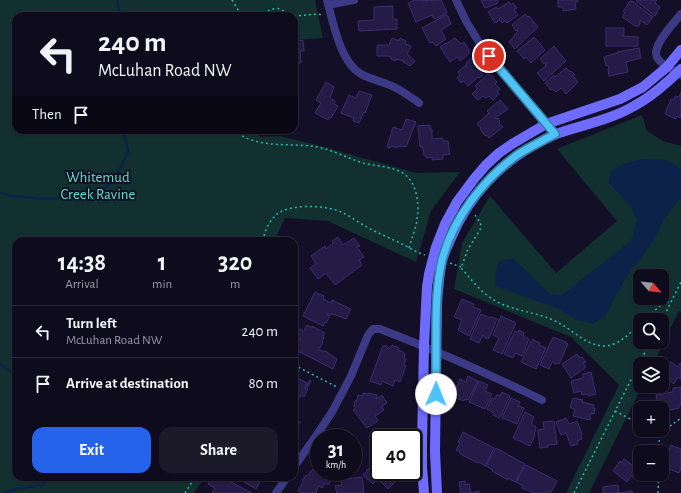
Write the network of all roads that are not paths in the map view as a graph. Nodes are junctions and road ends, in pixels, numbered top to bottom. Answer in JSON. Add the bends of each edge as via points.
{"nodes":[{"id":1,"x":354,"y":0,"type":"edge"},
{"id":2,"x":456,"y":0,"type":"edge"},
{"id":3,"x":328,"y":3,"type":"edge"},
{"id":4,"x":681,"y":14,"type":"edge"},
{"id":5,"x":681,"y":50,"type":"edge"},
{"id":6,"x":667,"y":67,"type":"junction"},
{"id":7,"x":680,"y":72,"type":"edge"},
{"id":8,"x":419,"y":103,"type":"dead end"},
{"id":9,"x":546,"y":124,"type":"junction"},
{"id":10,"x":555,"y":134,"type":"junction"},
{"id":11,"x":424,"y":346,"type":"junction"},
{"id":12,"x":436,"y":351,"type":"junction"},
{"id":13,"x":542,"y":400,"type":"dead end"},
{"id":14,"x":322,"y":429,"type":"edge"},
{"id":15,"x":310,"y":447,"type":"edge"},
{"id":16,"x":298,"y":462,"type":"edge"},
{"id":17,"x":284,"y":481,"type":"edge"},
{"id":18,"x":276,"y":493,"type":"edge"},
{"id":19,"x":424,"y":493,"type":"edge"},
{"id":20,"x":437,"y":493,"type":"edge"}],
"edges":[{"from":1,"to":3,"type":"street"},
{"from":2,"to":9,"type":"street","via":[[480,44]]},
{"from":3,"to":8,"type":"street","via":[[339,44],[354,69],[396,88]]},
{"from":4,"to":6,"type":"street","via":[[659,42],[656,54]]},
{"from":5,"to":6,"type":"street"},
{"from":6,"to":7,"type":"street"},
{"from":6,"to":9,"type":"street","via":[[643,87],[620,99]]},
{"from":7,"to":10,"type":"street","via":[[654,94],[633,107]]},
{"from":9,"to":10,"type":"street"},
{"from":9,"to":11,"type":"street","via":[[512,144],[486,164],[450,213],[436,247],[429,274]]},
{"from":10,"to":12,"type":"street","via":[[518,155],[495,174],[474,197],[458,222],[441,268]]},
{"from":11,"to":12,"type":"street"},
{"from":11,"to":14,"type":"street","via":[[380,329],[373,329]]},
{"from":11,"to":19,"type":"street"},
{"from":12,"to":13,"type":"street"},
{"from":12,"to":20,"type":"street"},
{"from":15,"to":16,"type":"street"},
{"from":17,"to":18,"type":"street"}]}
